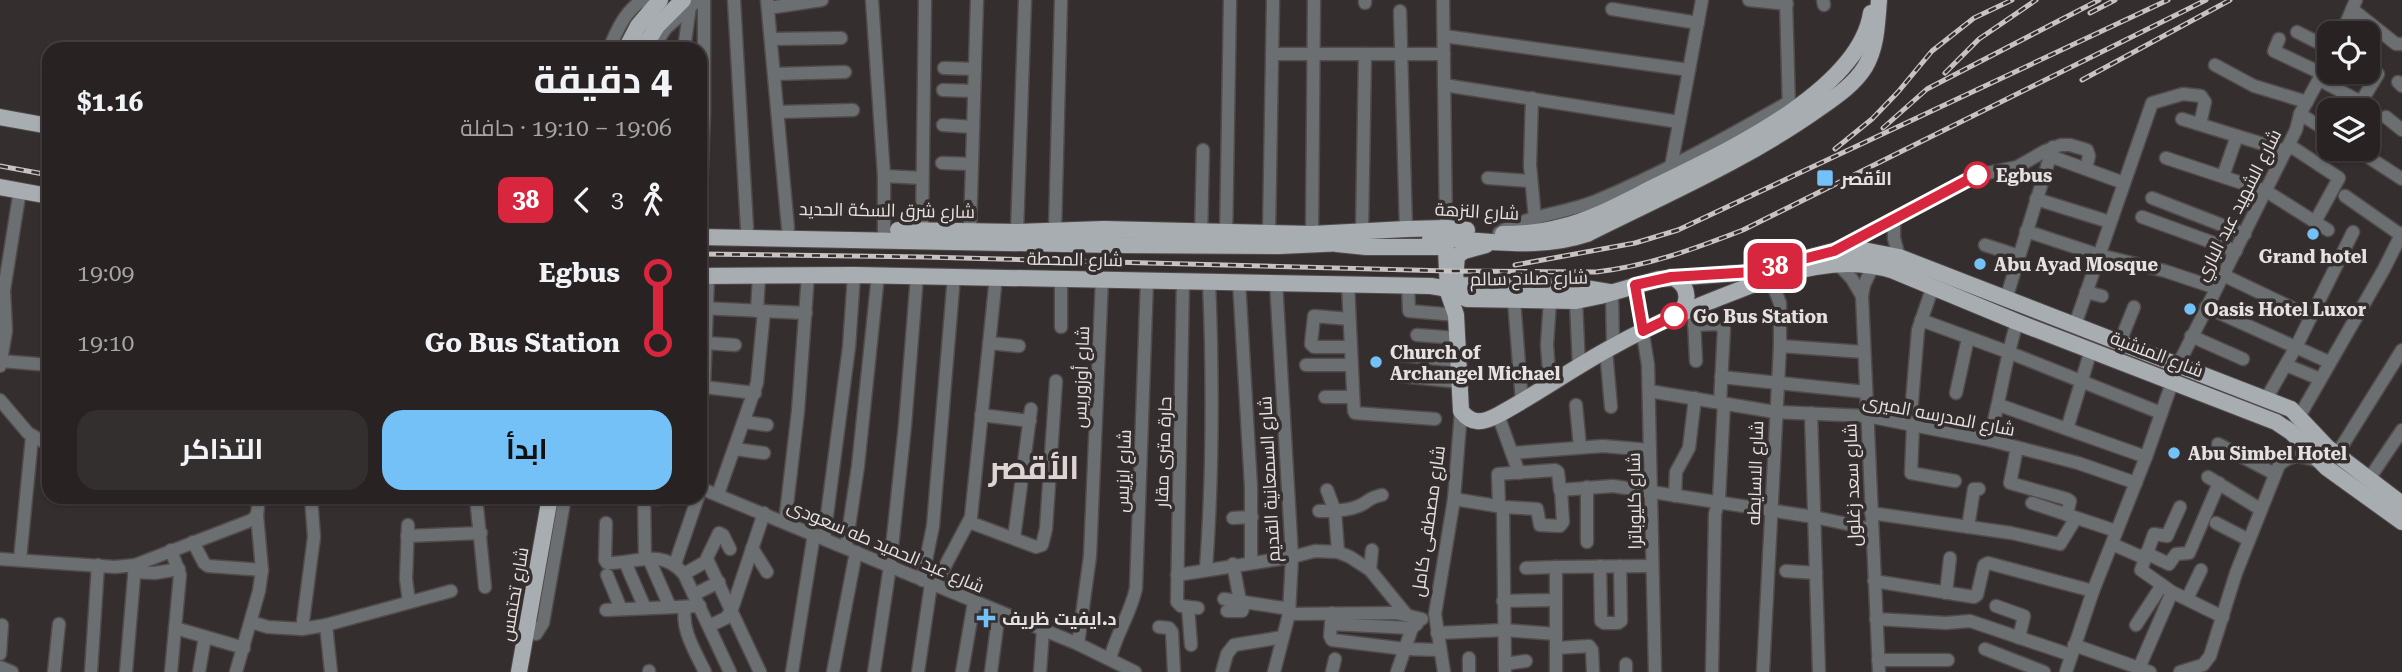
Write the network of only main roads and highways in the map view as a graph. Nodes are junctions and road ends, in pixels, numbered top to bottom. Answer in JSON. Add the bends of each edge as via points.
{"nodes":[{"id":1,"x":660,"y":0,"type":"edge"},
{"id":2,"x":672,"y":0,"type":"edge"},
{"id":3,"x":1872,"y":0,"type":"edge"},
{"id":4,"x":1879,"y":0,"type":"edge"},
{"id":5,"x":690,"y":2,"type":"edge"},
{"id":6,"x":1871,"y":34,"type":"junction"},
{"id":7,"x":630,"y":42,"type":"edge"},
{"id":8,"x":638,"y":42,"type":"edge"},
{"id":9,"x":647,"y":42,"type":"edge"},
{"id":10,"x":1842,"y":69,"type":"junction"},
{"id":11,"x":1856,"y":79,"type":"junction"},
{"id":12,"x":0,"y":117,"type":"edge"},
{"id":13,"x":42,"y":125,"type":"edge"},
{"id":14,"x":0,"y":128,"type":"edge"},
{"id":15,"x":42,"y":136,"type":"edge"},
{"id":16,"x":0,"y":187,"type":"edge"},
{"id":17,"x":42,"y":195,"type":"edge"},
{"id":18,"x":707,"y":227,"type":"edge"},
{"id":19,"x":1584,"y":227,"type":"junction"},
{"id":20,"x":1073,"y":230,"type":"junction"},
{"id":21,"x":707,"y":237,"type":"edge"},
{"id":22,"x":1498,"y":237,"type":"junction"},
{"id":23,"x":1200,"y":238,"type":"junction"},
{"id":24,"x":1226,"y":239,"type":"junction"},
{"id":25,"x":1337,"y":244,"type":"junction"},
{"id":26,"x":1113,"y":245,"type":"junction"},
{"id":27,"x":1899,"y":257,"type":"joint"},
{"id":28,"x":1836,"y":258,"type":"junction"},
{"id":29,"x":1705,"y":274,"type":"junction"},
{"id":30,"x":707,"y":276,"type":"edge"},
{"id":31,"x":1671,"y":277,"type":"junction"},
{"id":32,"x":1448,"y":292,"type":"junction"},
{"id":33,"x":1612,"y":292,"type":"junction"},
{"id":34,"x":1709,"y":301,"type":"junction"},
{"id":35,"x":1687,"y":310,"type":"junction"},
{"id":36,"x":2175,"y":372,"type":"junction"},
{"id":37,"x":550,"y":504,"type":"edge"},
{"id":38,"x":555,"y":504,"type":"edge"},
{"id":39,"x":2402,"y":504,"type":"edge"},
{"id":40,"x":2402,"y":522,"type":"edge"},
{"id":41,"x":549,"y":523,"type":"junction"},
{"id":42,"x":519,"y":672,"type":"edge"},
{"id":43,"x":530,"y":672,"type":"edge"}],
"edges":[{"from":1,"to":7,"type":"main road"},
{"from":2,"to":8,"type":"main road"},
{"from":3,"to":6,"type":"main road","name":"شارع النزهة"},
{"from":4,"to":6,"type":"main road","name":"شارع النزهة"},
{"from":5,"to":9,"type":"main road","via":[[657,26]]},
{"from":6,"to":10,"type":"main road","name":"شارع النزهة"},
{"from":6,"to":11,"type":"main road","name":"شارع النزهة","via":[[1870,59]]},
{"from":10,"to":11,"type":"main road"},
{"from":10,"to":19,"type":"main road","name":"شارع النزهة","via":[[1825,85],[1715,156]]},
{"from":11,"to":19,"type":"main road","name":"شارع النزهة","via":[[1760,147]]},
{"from":12,"to":13,"type":"main road"},
{"from":14,"to":15,"type":"main road"},
{"from":16,"to":17,"type":"main road"},
{"from":18,"to":20,"type":"main road","name":"شارع شرق السكة الحديد"},
{"from":19,"to":22,"type":"main road","name":"شارع النزهة","via":[[1545,244]]},
{"from":20,"to":23,"type":"main road","name":"شارع النزهة"},
{"from":20,"to":26,"type":"main road"},
{"from":21,"to":26,"type":"main road","name":"شارع النزهة"},
{"from":22,"to":24,"type":"main road","name":"شارع النزهة","via":[[1446,228],[1269,233]]},
{"from":22,"to":25,"type":"main road","name":"شارع النزهة"},
{"from":22,"to":33,"type":"main road","via":[[1460,253],[1455,278],[1459,285]]},
{"from":23,"to":24,"type":"main road","name":"شارع النزهة"},
{"from":23,"to":26,"type":"main road","name":"شارع النزهة"},
{"from":24,"to":25,"type":"main road","name":"شارع النزهة"},
{"from":25,"to":32,"type":"main road","name":"شارع مصطفى كامل","via":[[1443,248],[1447,252]]},
{"from":27,"to":28,"type":"main road","name":"شارع صلاح سالم","via":[[1863,250]]},
{"from":27,"to":36,"type":"main road","name":"شارع المنشية","via":[[2120,342]]},
{"from":28,"to":29,"type":"main road","name":"شارع صلاح سالم","via":[[1753,272]]},
{"from":28,"to":34,"type":"main road"},
{"from":28,"to":36,"type":"main road","name":"شارع المنشية","via":[[1894,271],[2091,350]]},
{"from":29,"to":31,"type":"main road","name":"شارع صلاح سالم"},
{"from":29,"to":34,"type":"main road","via":[[1696,289]]},
{"from":30,"to":32,"type":"main road","name":"شارع المحطة","via":[[1239,281],[1437,286]]},
{"from":31,"to":33,"type":"main road","name":"شارع صلاح سالم"},
{"from":31,"to":35,"type":"main road","via":[[1683,285]]},
{"from":32,"to":33,"type":"main road","name":"شارع صلاح سالم","via":[[1466,299],[1576,301]]},
{"from":32,"to":35,"type":"main road","name":"شارع مصطفى كامل","via":[[1456,315],[1461,411],[1476,422],[1498,415],[1610,348]]},
{"from":34,"to":35,"type":"main road"},
{"from":36,"to":39,"type":"main road","name":"شارع المنشية","via":[[2291,409],[2319,439]]},
{"from":36,"to":40,"type":"main road","name":"شارع المنشية","via":[[2276,422],[2318,461]]},
{"from":37,"to":41,"type":"main road"},
{"from":38,"to":41,"type":"main road"},
{"from":41,"to":42,"type":"main road","name":"شارع تحتمس"},
{"from":41,"to":43,"type":"main road","name":"شارع تحتمس"}]}
